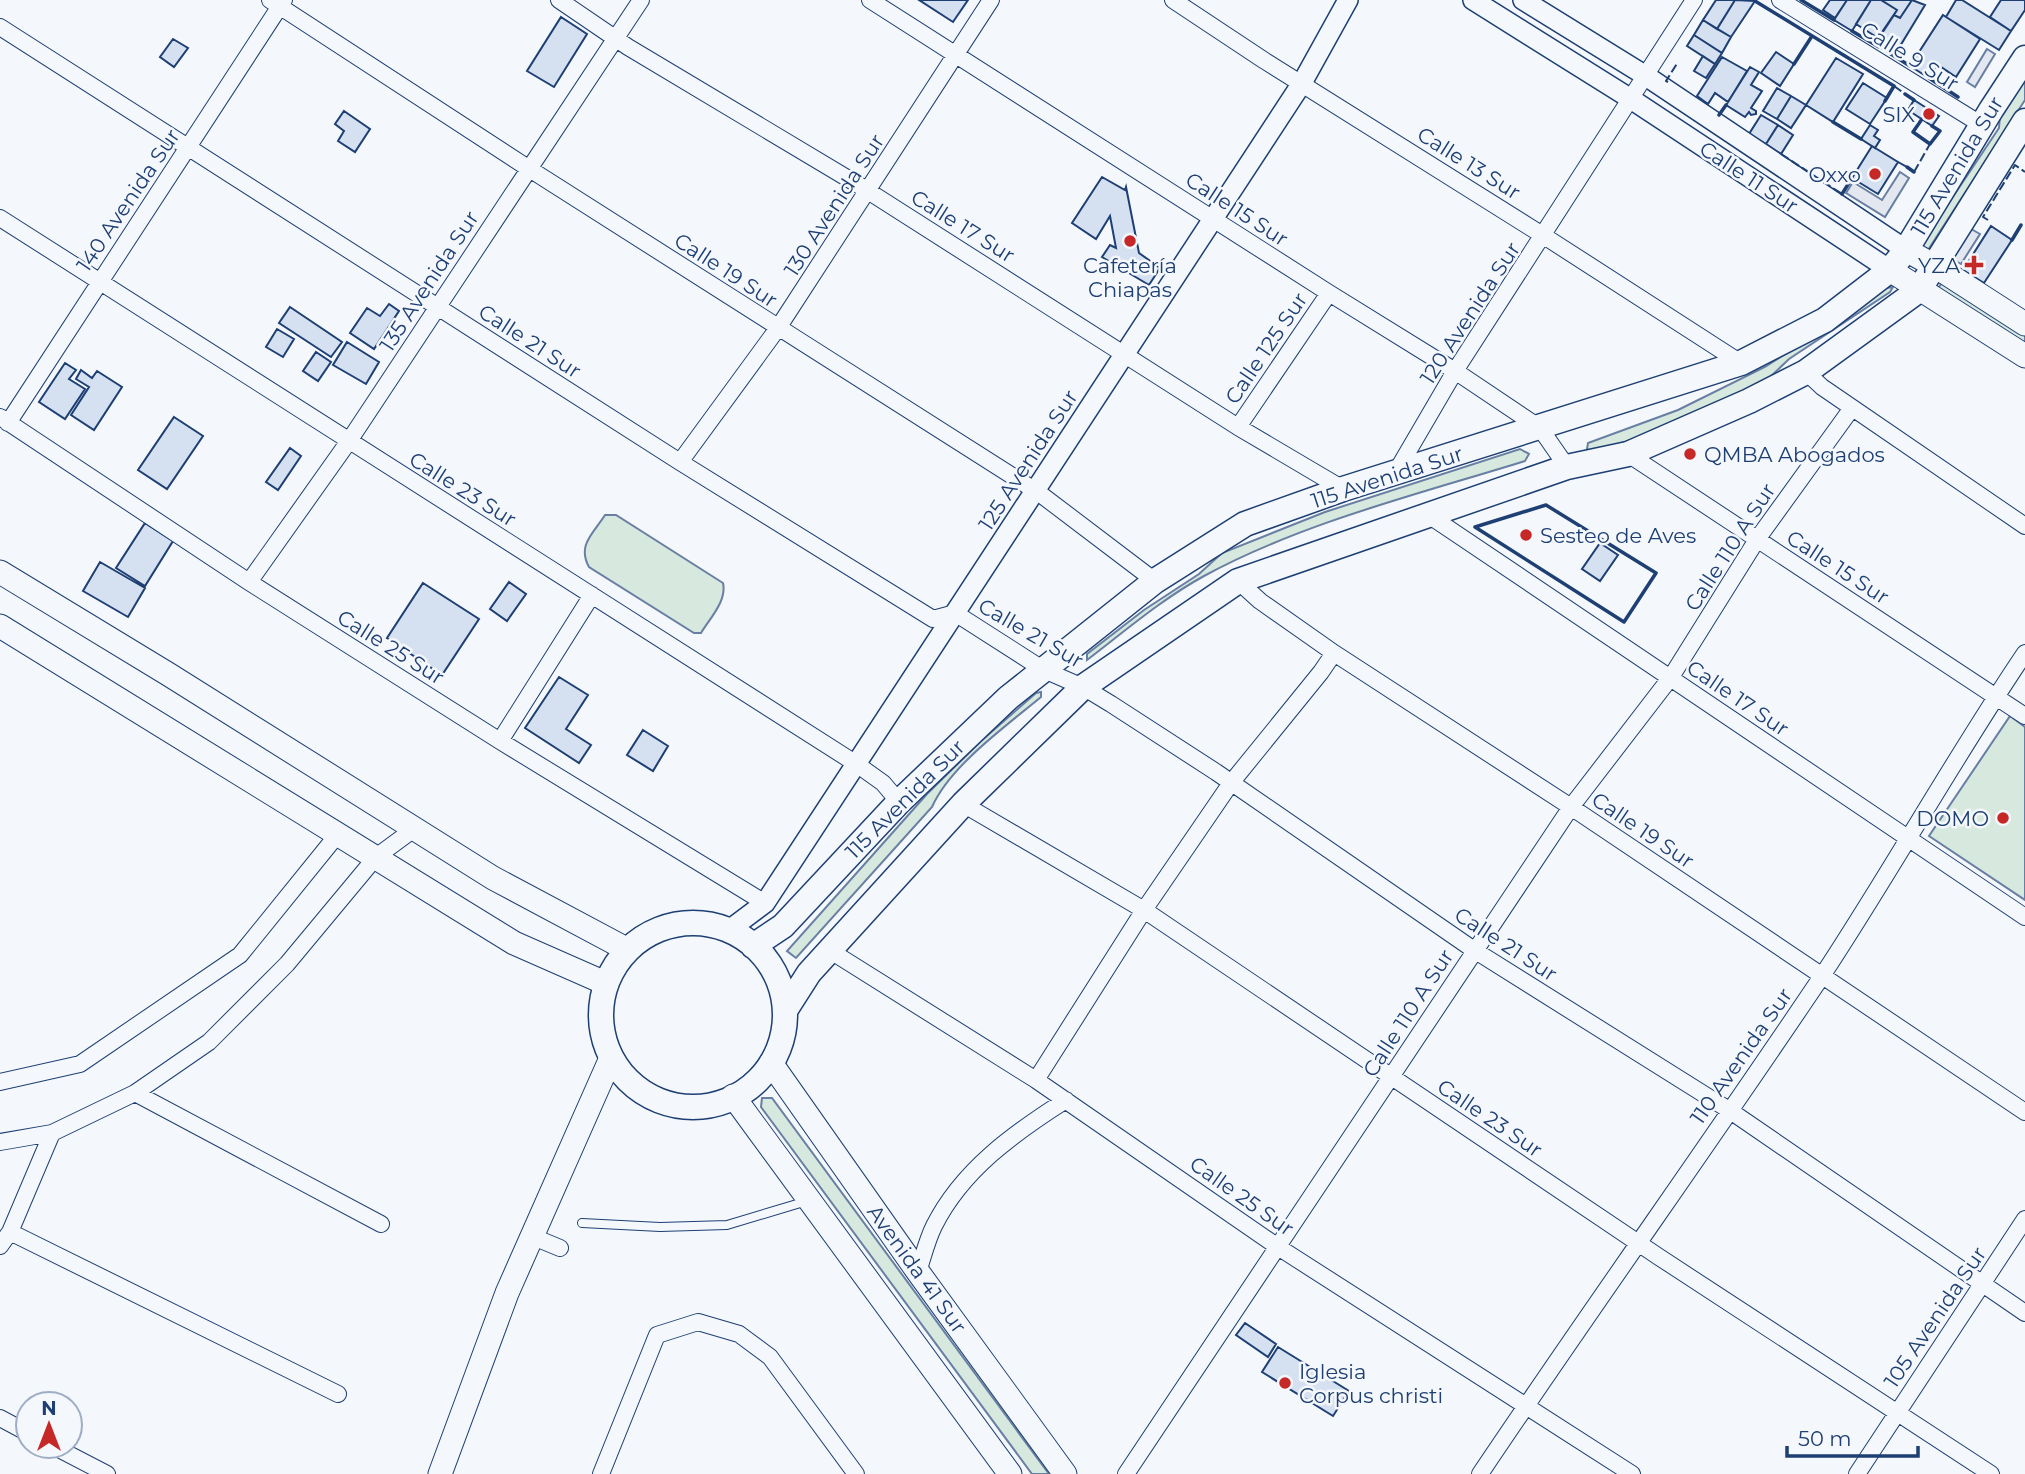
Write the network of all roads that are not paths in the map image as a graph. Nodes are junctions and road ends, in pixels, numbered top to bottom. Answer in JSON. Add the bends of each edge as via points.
{"nodes":[{"id":1,"x":559,"y":0,"type":"edge"},
{"id":2,"x":641,"y":0,"type":"edge"},
{"id":3,"x":870,"y":0,"type":"edge"},
{"id":4,"x":991,"y":0,"type":"edge"},
{"id":5,"x":1173,"y":0,"type":"edge"},
{"id":6,"x":1348,"y":0,"type":"edge"},
{"id":7,"x":1473,"y":0,"type":"edge"},
{"id":8,"x":1523,"y":0,"type":"edge"},
{"id":9,"x":1694,"y":0,"type":"edge"},
{"id":10,"x":1780,"y":0,"type":"edge"},
{"id":11,"x":278,"y":2,"type":"edge"},
{"id":12,"x":0,"y":27,"type":"edge"},
{"id":13,"x":616,"y":37,"type":"junction"},
{"id":14,"x":956,"y":55,"type":"junction"},
{"id":15,"x":2025,"y":58,"type":"edge"},
{"id":16,"x":1646,"y":76,"type":"junction"},
{"id":17,"x":1302,"y":83,"type":"junction"},
{"id":18,"x":1631,"y":99,"type":"junction"},
{"id":19,"x":2025,"y":121,"type":"edge"},
{"id":20,"x":1982,"y":125,"type":"junction"},
{"id":21,"x":188,"y":147,"type":"junction"},
{"id":22,"x":2017,"y":148,"type":"edge"},
{"id":23,"x":528,"y":168,"type":"junction"},
{"id":24,"x":868,"y":192,"type":"junction"},
{"id":25,"x":0,"y":218,"type":"edge"},
{"id":26,"x":1213,"y":218,"type":"junction"},
{"id":27,"x":1544,"y":236,"type":"junction"},
{"id":28,"x":1906,"y":250,"type":"junction"},
{"id":29,"x":1935,"y":266,"type":"junction"},
{"id":30,"x":1890,"y":270,"type":"junction"},
{"id":31,"x":99,"y":282,"type":"junction"},
{"id":32,"x":1919,"y":290,"type":"junction"},
{"id":33,"x":1329,"y":293,"type":"junction"},
{"id":34,"x":438,"y":307,"type":"junction"},
{"id":35,"x":2025,"y":324,"type":"edge"},
{"id":36,"x":778,"y":328,"type":"junction"},
{"id":37,"x":1126,"y":354,"type":"junction"},
{"id":38,"x":2025,"y":356,"type":"edge"},
{"id":39,"x":1741,"y":363,"type":"junction"},
{"id":40,"x":1455,"y":371,"type":"junction"},
{"id":41,"x":1806,"y":372,"type":"junction"},
{"id":42,"x":1852,"y":408,"type":"junction"},
{"id":43,"x":4,"y":420,"type":"edge"},
{"id":44,"x":1238,"y":427,"type":"junction"},
{"id":45,"x":1540,"y":428,"type":"junction"},
{"id":46,"x":349,"y":441,"type":"junction"},
{"id":47,"x":1628,"y":454,"type":"junction"},
{"id":48,"x":680,"y":462,"type":"junction"},
{"id":49,"x":1567,"y":467,"type":"junction"},
{"id":50,"x":1396,"y":472,"type":"junction"},
{"id":51,"x":1343,"y":489,"type":"junction"},
{"id":52,"x":1034,"y":491,"type":"junction"},
{"id":53,"x":1427,"y":514,"type":"junction"},
{"id":54,"x":2025,"y":526,"type":"edge"},
{"id":55,"x":1758,"y":538,"type":"junction"},
{"id":56,"x":0,"y":574,"type":"edge"},
{"id":57,"x":1156,"y":581,"type":"junction"},
{"id":58,"x":249,"y":582,"type":"junction"},
{"id":59,"x":1238,"y":582,"type":"junction"},
{"id":60,"x":592,"y":596,"type":"junction"},
{"id":61,"x":955,"y":613,"type":"junction"},
{"id":62,"x":0,"y":626,"type":"edge"},
{"id":63,"x":1334,"y":653,"type":"junction"},
{"id":64,"x":2025,"y":653,"type":"edge"},
{"id":65,"x":1044,"y":670,"type":"junction"},
{"id":66,"x":1671,"y":677,"type":"junction"},
{"id":67,"x":1083,"y":687,"type":"junction"},
{"id":68,"x":1996,"y":697,"type":"junction"},
{"id":69,"x":2025,"y":716,"type":"edge"},
{"id":70,"x":499,"y":741,"type":"junction"},
{"id":71,"x":855,"y":763,"type":"junction"},
{"id":72,"x":1231,"y":783,"type":"junction"},
{"id":73,"x":899,"y":802,"type":"junction"},
{"id":74,"x":963,"y":804,"type":"junction"},
{"id":75,"x":1571,"y":807,"type":"junction"},
{"id":76,"x":414,"y":829,"type":"junction"},
{"id":77,"x":338,"y":834,"type":"junction"},
{"id":78,"x":1909,"y":840,"type":"junction"},
{"id":79,"x":376,"y":857,"type":"junction"},
{"id":80,"x":765,"y":902,"type":"junction"},
{"id":81,"x":1144,"y":910,"type":"junction"},
{"id":82,"x":2025,"y":917,"type":"edge"},
{"id":83,"x":729,"y":930,"type":"junction"},
{"id":84,"x":753,"y":946,"type":"junction"},
{"id":85,"x":628,"y":950,"type":"junction"},
{"id":86,"x":829,"y":950,"type":"junction"},
{"id":87,"x":1474,"y":950,"type":"junction"},
{"id":88,"x":1821,"y":976,"type":"junction"},
{"id":89,"x":605,"y":983,"type":"junction"},
{"id":90,"x":786,"y":1009,"type":"junction"},
{"id":91,"x":611,"y":1058,"type":"junction"},
{"id":92,"x":771,"y":1063,"type":"junction"},
{"id":93,"x":1391,"y":1078,"type":"junction"},
{"id":94,"x":1036,"y":1080,"type":"junction"},
{"id":95,"x":0,"y":1082,"type":"edge"},
{"id":96,"x":135,"y":1093,"type":"junction"},
{"id":97,"x":733,"y":1096,"type":"junction"},
{"id":98,"x":1066,"y":1100,"type":"junction"},
{"id":99,"x":1729,"y":1110,"type":"junction"},
{"id":100,"x":2025,"y":1112,"type":"edge"},
{"id":101,"x":52,"y":1133,"type":"junction"},
{"id":102,"x":0,"y":1142,"type":"edge"},
{"id":103,"x":810,"y":1200,"type":"junction"},
{"id":104,"x":2025,"y":1219,"type":"edge"},
{"id":105,"x":582,"y":1223,"type":"dead end"},
{"id":106,"x":381,"y":1224,"type":"dead end"},
{"id":107,"x":10,"y":1231,"type":"junction"},
{"id":108,"x":531,"y":1236,"type":"junction"},
{"id":109,"x":1638,"y":1243,"type":"junction"},
{"id":110,"x":0,"y":1246,"type":"edge"},
{"id":111,"x":1278,"y":1247,"type":"junction"},
{"id":112,"x":560,"y":1248,"type":"dead end"},
{"id":113,"x":918,"y":1272,"type":"junction"},
{"id":114,"x":1982,"y":1285,"type":"junction"},
{"id":115,"x":2025,"y":1313,"type":"edge"},
{"id":116,"x":338,"y":1394,"type":"dead end"},
{"id":117,"x":1525,"y":1407,"type":"junction"},
{"id":118,"x":1896,"y":1413,"type":"junction"},
{"id":119,"x":80,"y":1460,"type":"edge"},
{"id":120,"x":107,"y":1474,"type":"edge"},
{"id":121,"x":440,"y":1474,"type":"edge"},
{"id":122,"x":601,"y":1474,"type":"edge"},
{"id":123,"x":855,"y":1474,"type":"edge"},
{"id":124,"x":1010,"y":1474,"type":"edge"},
{"id":125,"x":1065,"y":1474,"type":"edge"},
{"id":126,"x":1126,"y":1474,"type":"edge"},
{"id":127,"x":1480,"y":1474,"type":"edge"},
{"id":128,"x":1632,"y":1474,"type":"edge"},
{"id":129,"x":1857,"y":1474,"type":"edge"},
{"id":130,"x":1991,"y":1474,"type":"edge"}],
"edges":[{"from":1,"to":13,"type":"street","name":"Calle 17 Sur"},
{"from":2,"to":13,"type":"street","name":"135 Avenida Sur"},
{"from":3,"to":14,"type":"street","name":"Calle 15 Sur"},
{"from":4,"to":14,"type":"street","name":"130 Avenida Sur"},
{"from":5,"to":17,"type":"street","name":"Calle 13 Sur"},
{"from":6,"to":17,"type":"street","name":"125 Avenida Sur"},
{"from":7,"to":18,"type":"street","name":"Calle 11 Sur"},
{"from":8,"to":16,"type":"street","name":"Calle 11 Sur"},
{"from":9,"to":16,"type":"street","name":"120 Avenida Sur"},
{"from":10,"to":20,"type":"street","name":"Calle 9 Sur"},
{"from":11,"to":21,"type":"street","name":"140 Avenida Sur"},
{"from":11,"to":23,"type":"street","name":"Calle 19 Sur"},
{"from":12,"to":21,"type":"street","name":"Calle 21 Sur"},
{"from":13,"to":23,"type":"street","name":"135 Avenida Sur"},
{"from":13,"to":24,"type":"street","name":"Calle 17 Sur"},
{"from":14,"to":24,"type":"street","name":"130 Avenida Sur"},
{"from":14,"to":26,"type":"street","name":"Calle 15 Sur"},
{"from":15,"to":20,"type":"main road","name":"115 Avenida Sur"},
{"from":16,"to":18,"type":"street","name":"120 Avenida Sur"},
{"from":16,"to":28,"type":"street","name":"Calle 11 Sur"},
{"from":17,"to":26,"type":"street","name":"125 Avenida Sur"},
{"from":17,"to":27,"type":"street","name":"Calle 13 Sur"},
{"from":18,"to":27,"type":"street","name":"120 Avenida Sur"},
{"from":18,"to":30,"type":"street","name":"Calle 11 Sur"},
{"from":19,"to":22,"type":"main road","name":"115 Avenida Sur"},
{"from":20,"to":28,"type":"main road","name":"115 Avenida Sur"},
{"from":21,"to":31,"type":"street","name":"140 Avenida Sur"},
{"from":21,"to":34,"type":"street","name":"Calle 21 Sur"},
{"from":22,"to":29,"type":"main road","name":"115 Avenida Sur"},
{"from":23,"to":34,"type":"street","name":"135 Avenida Sur"},
{"from":23,"to":36,"type":"street","name":"Calle 19 Sur"},
{"from":24,"to":36,"type":"street","name":"130 Avenida Sur"},
{"from":24,"to":37,"type":"street","name":"Calle 17 Sur"},
{"from":25,"to":31,"type":"street","name":"Calle 23 Sur"},
{"from":26,"to":33,"type":"street","name":"Calle 15 Sur"},
{"from":26,"to":37,"type":"street","name":"125 Avenida Sur"},
{"from":27,"to":39,"type":"street","name":"Calle 13 Sur"},
{"from":27,"to":40,"type":"street","name":"120 Avenida Sur"},
{"from":28,"to":29,"type":"main road","name":"Calle 11 Sur"},
{"from":28,"to":30,"type":"main road","name":"115 Avenida Sur"},
{"from":29,"to":32,"type":"main road","name":"115 Avenida Sur"},
{"from":29,"to":35,"type":"main road","name":"Calle 11 Sur"},
{"from":30,"to":32,"type":"main road","name":"Calle 11 Sur"},
{"from":30,"to":39,"type":"main road","name":"115 Avenida Sur","via":[[1825,320]]},
{"from":31,"to":43,"type":"street","name":"140 Avenida Sur"},
{"from":31,"to":46,"type":"street","name":"Calle 23 Sur"},
{"from":32,"to":38,"type":"main road","name":"Calle 11 Sur"},
{"from":32,"to":41,"type":"main road","name":"115 Avenida Sur"},
{"from":33,"to":40,"type":"street","name":"Calle 15 Sur"},
{"from":33,"to":44,"type":"street","name":"Calle 125 Sur"},
{"from":34,"to":46,"type":"street","name":"135 Avenida Sur"},
{"from":34,"to":48,"type":"street","name":"Calle 21 Sur"},
{"from":36,"to":48,"type":"street","name":"130 Avenida Sur"},
{"from":36,"to":52,"type":"street","name":"Calle 19 Sur"},
{"from":37,"to":44,"type":"street","name":"Calle 17 Sur"},
{"from":37,"to":52,"type":"street","name":"125 Avenida Sur"},
{"from":39,"to":45,"type":"main road","name":"115 Avenida Sur"},
{"from":40,"to":45,"type":"street","name":"Calle 15 Sur"},
{"from":40,"to":50,"type":"street","name":"120 Avenida Sur"},
{"from":41,"to":42,"type":"street"},
{"from":41,"to":47,"type":"main road","name":"115 Avenida Sur"},
{"from":42,"to":54,"type":"street"},
{"from":42,"to":55,"type":"street","name":"Calle 110 A Sur"},
{"from":43,"to":58,"type":"street","name":"Calle 25 Sur"},
{"from":44,"to":51,"type":"street","name":"Calle 17 Sur"},
{"from":45,"to":49,"type":"street","name":"Calle 15 Sur"},
{"from":45,"to":50,"type":"main road","name":"115 Avenida Sur"},
{"from":46,"to":58,"type":"street","name":"135 Avenida Sur"},
{"from":46,"to":60,"type":"street","name":"Calle 23 Sur"},
{"from":47,"to":49,"type":"main road","name":"115 Avenida Sur"},
{"from":47,"to":55,"type":"street","name":"Calle 15 Sur"},
{"from":48,"to":61,"type":"street","name":"Calle 21 Sur","via":[[933,619]]},
{"from":49,"to":53,"type":"main road","name":"115 Avenida Sur"},
{"from":50,"to":51,"type":"main road","name":"115 Avenida Sur"},
{"from":51,"to":57,"type":"main road","name":"115 Avenida Sur","via":[[1245,524]]},
{"from":52,"to":57,"type":"street","name":"Calle 19 Sur"},
{"from":52,"to":61,"type":"street","name":"125 Avenida Sur"},
{"from":53,"to":59,"type":"main road","name":"115 Avenida Sur"},
{"from":53,"to":66,"type":"street","name":"Calle 17 Sur"},
{"from":55,"to":66,"type":"street","name":"Calle 110 A Sur"},
{"from":55,"to":68,"type":"street","name":"Calle 15 Sur"},
{"from":56,"to":76,"type":"main road"},
{"from":57,"to":65,"type":"main road","name":"115 Avenida Sur"},
{"from":58,"to":70,"type":"street","name":"Calle 25 Sur"},
{"from":59,"to":63,"type":"street","name":"Calle 19 Sur"},
{"from":59,"to":67,"type":"main road","name":"115 Avenida Sur"},
{"from":60,"to":70,"type":"street"},
{"from":60,"to":71,"type":"street","name":"Calle 23 Sur"},
{"from":61,"to":65,"type":"street","name":"Calle 21 Sur"},
{"from":61,"to":71,"type":"street","name":"125 Avenida Sur"},
{"from":62,"to":77,"type":"main road"},
{"from":63,"to":72,"type":"street"},
{"from":63,"to":75,"type":"street","name":"Calle 19 Sur"},
{"from":64,"to":68,"type":"street","name":"110 Avenida Sur"},
{"from":65,"to":67,"type":"street","name":"Calle 21 Sur"},
{"from":65,"to":73,"type":"main road","name":"115 Avenida Sur"},
{"from":66,"to":75,"type":"street","name":"Calle 110 A Sur"},
{"from":66,"to":78,"type":"street","name":"Calle 17 Sur"},
{"from":67,"to":72,"type":"street","name":"Calle 21 Sur"},
{"from":67,"to":74,"type":"main road","name":"115 Avenida Sur"},
{"from":68,"to":69,"type":"street","name":"Calle 15 Sur"},
{"from":68,"to":78,"type":"street","name":"110 Avenida Sur"},
{"from":70,"to":80,"type":"street","name":"Calle 25 Sur"},
{"from":71,"to":73,"type":"street","name":"Calle 23 Sur","via":[[883,783]]},
{"from":71,"to":80,"type":"street","name":"125 Avenida Sur"},
{"from":72,"to":81,"type":"street"},
{"from":72,"to":87,"type":"street","name":"Calle 21 Sur"},
{"from":73,"to":84,"type":"main road","name":"115 Avenida Sur","via":[[783,926]]},
{"from":74,"to":81,"type":"street","name":"Calle 23 Sur"},
{"from":74,"to":86,"type":"main road","name":"115 Avenida Sur"},
{"from":75,"to":87,"type":"street","name":"Calle 110 A Sur"},
{"from":75,"to":88,"type":"street","name":"Calle 19 Sur"},
{"from":76,"to":79,"type":"street"},
{"from":76,"to":85,"type":"main road","via":[[493,878]]},
{"from":77,"to":79,"type":"main road"},
{"from":77,"to":95,"type":"street","via":[[240,954],[80,1064]]},
{"from":78,"to":82,"type":"street","name":"Calle 17 Sur"},
{"from":78,"to":88,"type":"street","name":"110 Avenida Sur"},
{"from":79,"to":89,"type":"main road","via":[[514,943]]},
{"from":79,"to":96,"type":"street","via":[[287,964],[209,1042]]},
{"from":80,"to":83,"type":"street","name":"125 Avenida Sur"},
{"from":81,"to":93,"type":"street","name":"Calle 23 Sur"},
{"from":81,"to":94,"type":"street"},
{"from":83,"to":84,"type":"main road"},
{"from":83,"to":85,"type":"main road","via":[[695,923],[666,927]]},
{"from":84,"to":90,"type":"main road","via":[[780,984]]},
{"from":85,"to":89,"type":"main road"},
{"from":86,"to":90,"type":"main road","name":"115 Avenida Sur"},
{"from":86,"to":94,"type":"street","name":"Calle 25 Sur"},
{"from":87,"to":93,"type":"street","name":"Calle 110 A Sur"},
{"from":87,"to":99,"type":"street","name":"Calle 21 Sur"},
{"from":88,"to":99,"type":"street","name":"110 Avenida Sur"},
{"from":88,"to":100,"type":"street","name":"Calle 19 Sur"},
{"from":89,"to":91,"type":"main road","via":[[602,1031]]},
{"from":90,"to":92,"type":"main road","via":[[783,1036]]},
{"from":91,"to":97,"type":"main road","via":[[630,1083],[658,1100],[692,1107]]},
{"from":91,"to":108,"type":"main road"},
{"from":92,"to":97,"type":"main road","via":[[748,1089]]},
{"from":92,"to":113,"type":"main road","name":"Avenida 41 Sur"},
{"from":93,"to":109,"type":"street","name":"Calle 23 Sur"},
{"from":93,"to":111,"type":"street","name":"Calle 110 A Sur"},
{"from":94,"to":98,"type":"street","name":"Calle 25 Sur"},
{"from":96,"to":101,"type":"street"},
{"from":96,"to":106,"type":"street"},
{"from":97,"to":103,"type":"main road"},
{"from":98,"to":111,"type":"street","name":"Calle 25 Sur"},
{"from":98,"to":113,"type":"street","via":[[1015,1133],[964,1180],[933,1226]]},
{"from":99,"to":109,"type":"street","name":"110 Avenida Sur"},
{"from":99,"to":114,"type":"street","name":"Calle 21 Sur"},
{"from":101,"to":102,"type":"street"},
{"from":101,"to":107,"type":"street"},
{"from":103,"to":105,"type":"lane","via":[[727,1224]]},
{"from":103,"to":124,"type":"main road"},
{"from":104,"to":114,"type":"street","name":"105 Avenida Sur"},
{"from":107,"to":110,"type":"street"},
{"from":107,"to":116,"type":"street"},
{"from":108,"to":112,"type":"street"},
{"from":108,"to":121,"type":"main road"},
{"from":109,"to":117,"type":"street","name":"110 Avenida Sur"},
{"from":109,"to":118,"type":"street","name":"Calle 23 Sur"},
{"from":111,"to":117,"type":"street","name":"Calle 25 Sur"},
{"from":111,"to":126,"type":"street","name":"Calle 110 A Sur"},
{"from":113,"to":125,"type":"main road","name":"Avenida 41 Sur"},
{"from":114,"to":115,"type":"street","name":"Calle 21 Sur"},
{"from":114,"to":118,"type":"street","name":"105 Avenida Sur"},
{"from":117,"to":127,"type":"street","name":"110 Avenida Sur"},
{"from":117,"to":128,"type":"street","name":"Calle 25 Sur"},
{"from":118,"to":129,"type":"street","name":"105 Avenida Sur"},
{"from":118,"to":130,"type":"street","name":"Calle 23 Sur"},
{"from":119,"to":120,"type":"street"},
{"from":122,"to":123,"type":"street","via":[[657,1335],[698,1322],[739,1334],[771,1357]]}]}
